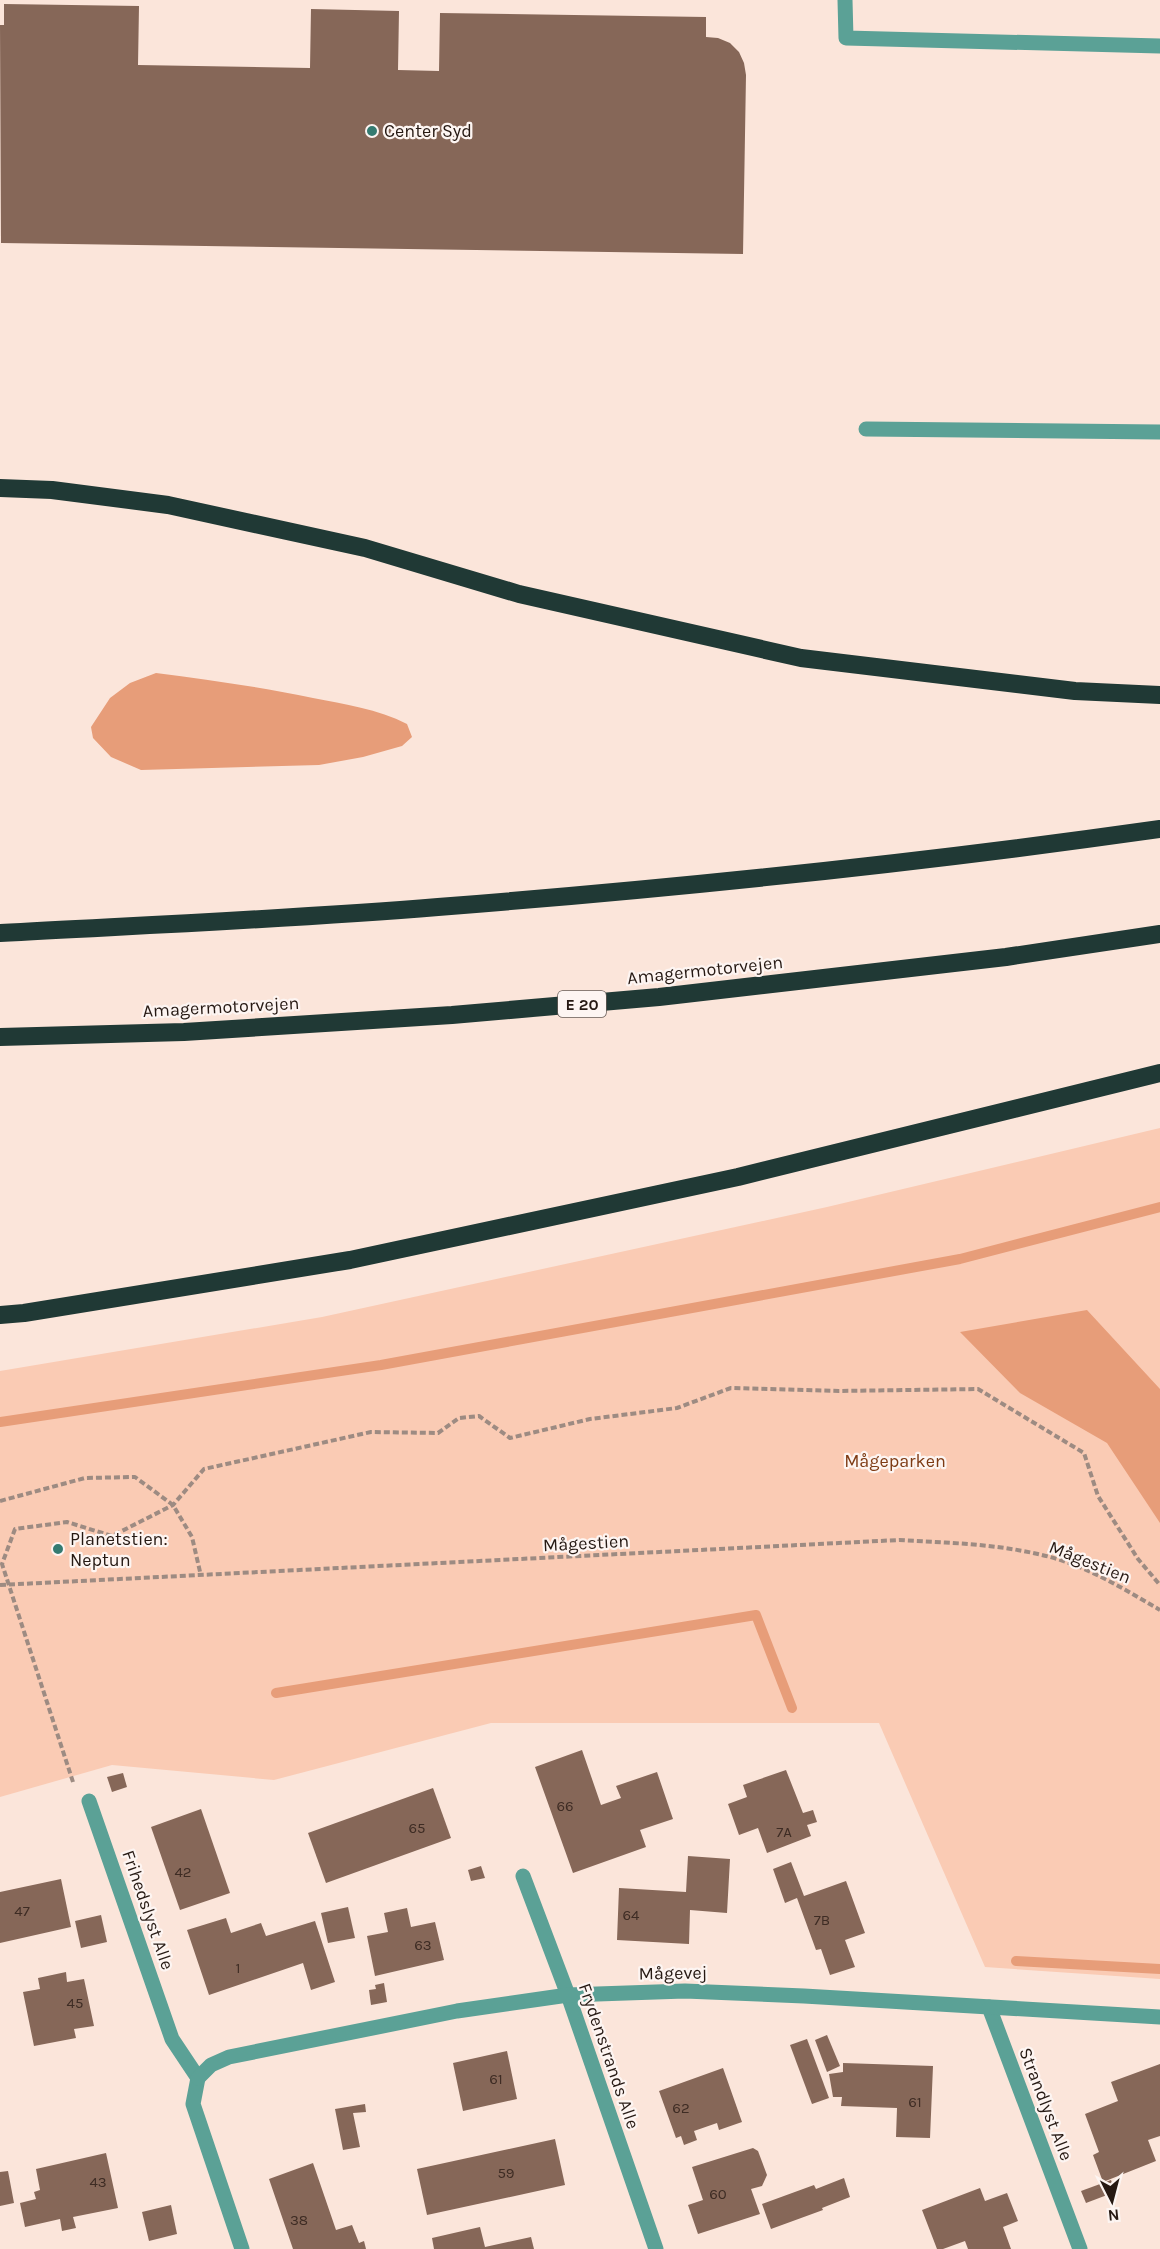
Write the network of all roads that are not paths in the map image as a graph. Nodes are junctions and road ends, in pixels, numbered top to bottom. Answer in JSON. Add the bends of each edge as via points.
{"nodes":[{"id":1,"x":845,"y":0,"type":"edge"},
{"id":2,"x":1160,"y":46,"type":"edge"},
{"id":3,"x":866,"y":429,"type":"dead end"},
{"id":4,"x":1160,"y":432,"type":"edge"},
{"id":5,"x":0,"y":488,"type":"edge"},
{"id":6,"x":1160,"y":695,"type":"edge"},
{"id":7,"x":1160,"y":829,"type":"edge"},
{"id":8,"x":0,"y":933,"type":"edge"},
{"id":9,"x":1160,"y":934,"type":"edge"},
{"id":10,"x":0,"y":1037,"type":"edge"},
{"id":11,"x":1160,"y":1073,"type":"edge"},
{"id":12,"x":0,"y":1315,"type":"edge"},
{"id":13,"x":89,"y":1801,"type":"road end"},
{"id":14,"x":524,"y":1876,"type":"dead end"},
{"id":15,"x":568,"y":1995,"type":"junction"},
{"id":16,"x":989,"y":2007,"type":"junction"},
{"id":17,"x":1160,"y":2017,"type":"edge"},
{"id":18,"x":198,"y":2078,"type":"junction"},
{"id":19,"x":242,"y":2249,"type":"edge"},
{"id":20,"x":656,"y":2249,"type":"edge"},
{"id":21,"x":1080,"y":2249,"type":"edge"}],
"edges":[{"from":1,"to":2,"type":"street","via":[[846,38]]},
{"from":3,"to":4,"type":"street"},
{"from":5,"to":6,"type":"highway","via":[[52,490],[180,508],[365,548],[519,594],[801,658],[1075,691]]},
{"from":7,"to":8,"type":"highway","via":[[980,854],[650,890],[435,908]]},
{"from":9,"to":10,"type":"highway","name":"Amagermotorvejen","number":"E 20","via":[[1006,957],[659,997],[184,1032]]},
{"from":11,"to":12,"type":"highway","via":[[738,1177],[350,1260]]},
{"from":13,"to":18,"type":"street","name":"Frihedslyst Alle","via":[[172,2039]]},
{"from":14,"to":15,"type":"street","name":"Frydenstrands Alle"},
{"from":15,"to":16,"type":"street","name":"Mågevej","via":[[686,1991]]},
{"from":15,"to":18,"type":"street","name":"Mågevej","via":[[457,2011],[229,2056],[211,2065]]},
{"from":15,"to":20,"type":"street","name":"Frydenstrands Alle"},
{"from":16,"to":17,"type":"street","name":"Mågevej"},
{"from":16,"to":21,"type":"street","name":"Strandlyst Alle"},
{"from":18,"to":19,"type":"street","via":[[193,2104]]}]}
